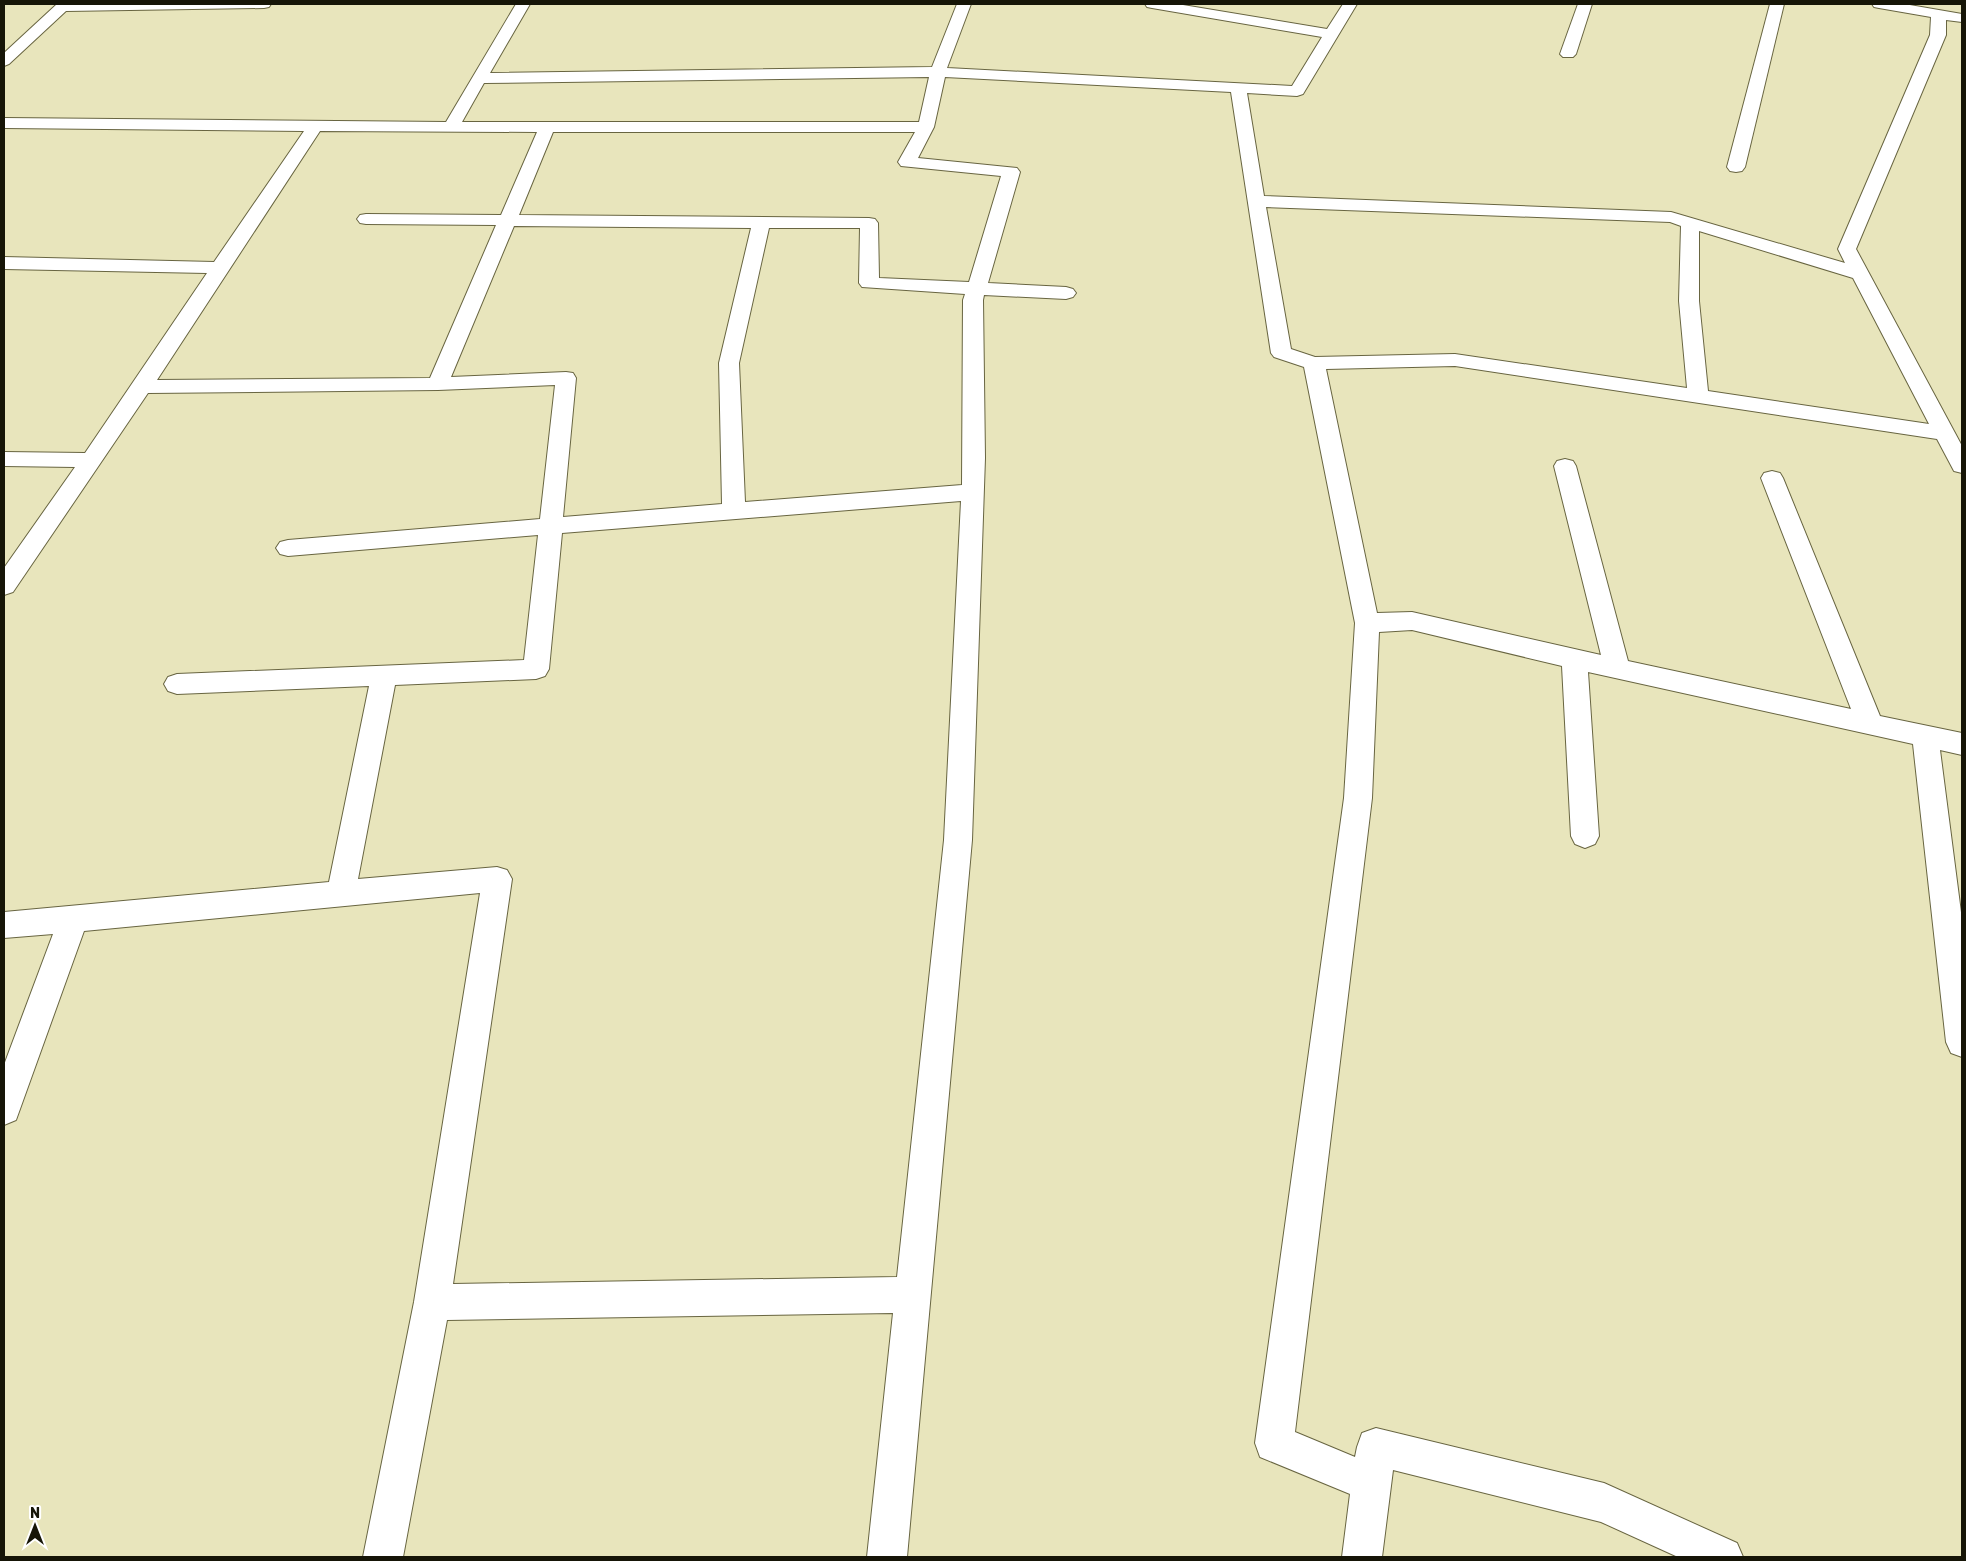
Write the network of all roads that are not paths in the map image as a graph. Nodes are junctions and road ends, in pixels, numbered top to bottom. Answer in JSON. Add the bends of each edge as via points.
{"nodes":[{"id":1,"x":264,"y":4,"type":"edge"},
{"id":2,"x":523,"y":4,"type":"edge"},
{"id":3,"x":964,"y":4,"type":"edge"},
{"id":4,"x":1152,"y":4,"type":"edge"},
{"id":5,"x":1350,"y":4,"type":"edge"},
{"id":6,"x":1585,"y":4,"type":"edge"},
{"id":7,"x":1777,"y":4,"type":"edge"},
{"id":8,"x":1879,"y":4,"type":"edge"},
{"id":9,"x":63,"y":5,"type":"edge"},
{"id":10,"x":1911,"y":7,"type":"edge"},
{"id":11,"x":1939,"y":14,"type":"junction"},
{"id":12,"x":1962,"y":18,"type":"edge"},
{"id":13,"x":1332,"y":34,"type":"junction"},
{"id":14,"x":1568,"y":54,"type":"dead end"},
{"id":15,"x":4,"y":61,"type":"edge"},
{"id":16,"x":938,"y":72,"type":"junction"},
{"id":17,"x":479,"y":78,"type":"junction"},
{"id":18,"x":1238,"y":88,"type":"junction"},
{"id":19,"x":4,"y":123,"type":"edge"},
{"id":20,"x":316,"y":125,"type":"junction"},
{"id":21,"x":451,"y":127,"type":"junction"},
{"id":22,"x":548,"y":127,"type":"junction"},
{"id":23,"x":926,"y":127,"type":"junction"},
{"id":24,"x":1736,"y":167,"type":"dead end"},
{"id":25,"x":1255,"y":200,"type":"junction"},
{"id":26,"x":366,"y":219,"type":"dead end"},
{"id":27,"x":508,"y":220,"type":"junction"},
{"id":28,"x":761,"y":222,"type":"junction"},
{"id":29,"x":1690,"y":222,"type":"junction"},
{"id":30,"x":4,"y":263,"type":"edge"},
{"id":31,"x":220,"y":268,"type":"junction"},
{"id":32,"x":1860,"y":274,"type":"junction"},
{"id":33,"x":976,"y":288,"type":"junction"},
{"id":34,"x":1066,"y":292,"type":"dead end"},
{"id":35,"x":1314,"y":364,"type":"junction"},
{"id":36,"x":438,"y":384,"type":"junction"},
{"id":37,"x":142,"y":387,"type":"junction"},
{"id":38,"x":1698,"y":395,"type":"junction"},
{"id":39,"x":1945,"y":433,"type":"junction"},
{"id":40,"x":4,"y":459,"type":"edge"},
{"id":41,"x":92,"y":460,"type":"junction"},
{"id":42,"x":1565,"y":466,"type":"dead end"},
{"id":43,"x":1962,"y":466,"type":"edge"},
{"id":44,"x":1772,"y":478,"type":"dead end"},
{"id":45,"x":972,"y":492,"type":"junction"},
{"id":46,"x":734,"y":511,"type":"junction"},
{"id":47,"x":551,"y":527,"type":"junction"},
{"id":48,"x":288,"y":548,"type":"dead end"},
{"id":49,"x":4,"y":586,"type":"edge"},
{"id":50,"x":1367,"y":623,"type":"junction"},
{"id":51,"x":1574,"y":660,"type":"junction"},
{"id":52,"x":1617,"y":668,"type":"junction"},
{"id":53,"x":384,"y":676,"type":"junction"},
{"id":54,"x":177,"y":684,"type":"dead end"},
{"id":55,"x":1870,"y":723,"type":"junction"},
{"id":56,"x":1925,"y":735,"type":"junction"},
{"id":57,"x":1962,"y":744,"type":"edge"},
{"id":58,"x":1585,"y":836,"type":"dead end"},
{"id":59,"x":341,"y":894,"type":"junction"},
{"id":60,"x":73,"y":919,"type":"junction"},
{"id":61,"x":4,"y":925,"type":"edge"},
{"id":62,"x":1962,"y":1042,"type":"edge"},
{"id":63,"x":4,"y":1109,"type":"edge"},
{"id":64,"x":912,"y":1296,"type":"junction"},
{"id":65,"x":432,"y":1302,"type":"junction"},
{"id":66,"x":1371,"y":1483,"type":"junction"},
{"id":67,"x":383,"y":1557,"type":"edge"},
{"id":68,"x":887,"y":1557,"type":"edge"},
{"id":69,"x":1362,"y":1557,"type":"edge"},
{"id":70,"x":1723,"y":1557,"type":"edge"}],
"edges":[{"from":1,"to":9,"type":"street"},
{"from":2,"to":17,"type":"street"},
{"from":3,"to":16,"type":"street"},
{"from":4,"to":13,"type":"street"},
{"from":5,"to":13,"type":"street"},
{"from":6,"to":14,"type":"street"},
{"from":7,"to":24,"type":"street"},
{"from":8,"to":10,"type":"street"},
{"from":9,"to":15,"type":"street"},
{"from":10,"to":11,"type":"street"},
{"from":11,"to":12,"type":"street"},
{"from":11,"to":32,"type":"street","via":[[1938,35],[1847,249]]},
{"from":13,"to":18,"type":"street","via":[[1297,91]]},
{"from":16,"to":17,"type":"street"},
{"from":16,"to":18,"type":"street"},
{"from":16,"to":23,"type":"street"},
{"from":17,"to":21,"type":"street"},
{"from":18,"to":25,"type":"street"},
{"from":19,"to":20,"type":"street"},
{"from":20,"to":21,"type":"street"},
{"from":20,"to":31,"type":"street"},
{"from":21,"to":22,"type":"street"},
{"from":22,"to":23,"type":"street"},
{"from":22,"to":27,"type":"street"},
{"from":23,"to":33,"type":"street","via":[[907,162],[1011,172]]},
{"from":25,"to":29,"type":"street","via":[[1671,217]]},
{"from":25,"to":35,"type":"street","via":[[1281,353]]},
{"from":26,"to":27,"type":"street"},
{"from":27,"to":28,"type":"street"},
{"from":27,"to":36,"type":"street"},
{"from":28,"to":33,"type":"street","via":[[869,223],[869,283]]},
{"from":28,"to":46,"type":"street","via":[[728,363]]},
{"from":29,"to":32,"type":"street"},
{"from":29,"to":38,"type":"street","via":[[1688,302]]},
{"from":30,"to":31,"type":"street"},
{"from":31,"to":37,"type":"street"},
{"from":32,"to":39,"type":"street"},
{"from":33,"to":34,"type":"street"},
{"from":33,"to":45,"type":"street","via":[[973,300]]},
{"from":35,"to":38,"type":"street","via":[[1455,360]]},
{"from":35,"to":50,"type":"street"},
{"from":36,"to":37,"type":"street"},
{"from":36,"to":47,"type":"street","via":[[566,378]]},
{"from":37,"to":41,"type":"street"},
{"from":38,"to":39,"type":"street"},
{"from":39,"to":43,"type":"street"},
{"from":40,"to":41,"type":"street"},
{"from":41,"to":49,"type":"street"},
{"from":42,"to":52,"type":"street"},
{"from":44,"to":55,"type":"street"},
{"from":45,"to":46,"type":"street"},
{"from":45,"to":64,"type":"street","via":[[958,840]]},
{"from":46,"to":47,"type":"street"},
{"from":47,"to":48,"type":"street"},
{"from":47,"to":53,"type":"street","via":[[536,669]]},
{"from":50,"to":51,"type":"street","via":[[1412,621]]},
{"from":50,"to":66,"type":"street","via":[[1358,798],[1274,1443]]},
{"from":51,"to":52,"type":"street"},
{"from":51,"to":58,"type":"street"},
{"from":52,"to":55,"type":"street"},
{"from":53,"to":54,"type":"street"},
{"from":53,"to":59,"type":"street"},
{"from":55,"to":56,"type":"street"},
{"from":56,"to":57,"type":"street"},
{"from":56,"to":62,"type":"street"},
{"from":59,"to":60,"type":"street"},
{"from":59,"to":65,"type":"street","via":[[497,879]]},
{"from":60,"to":61,"type":"street"},
{"from":60,"to":63,"type":"street"},
{"from":64,"to":65,"type":"street"},
{"from":64,"to":68,"type":"street"},
{"from":65,"to":67,"type":"street"},
{"from":66,"to":69,"type":"street"},
{"from":66,"to":70,"type":"street","via":[[1376,1448],[1604,1503]]}]}
